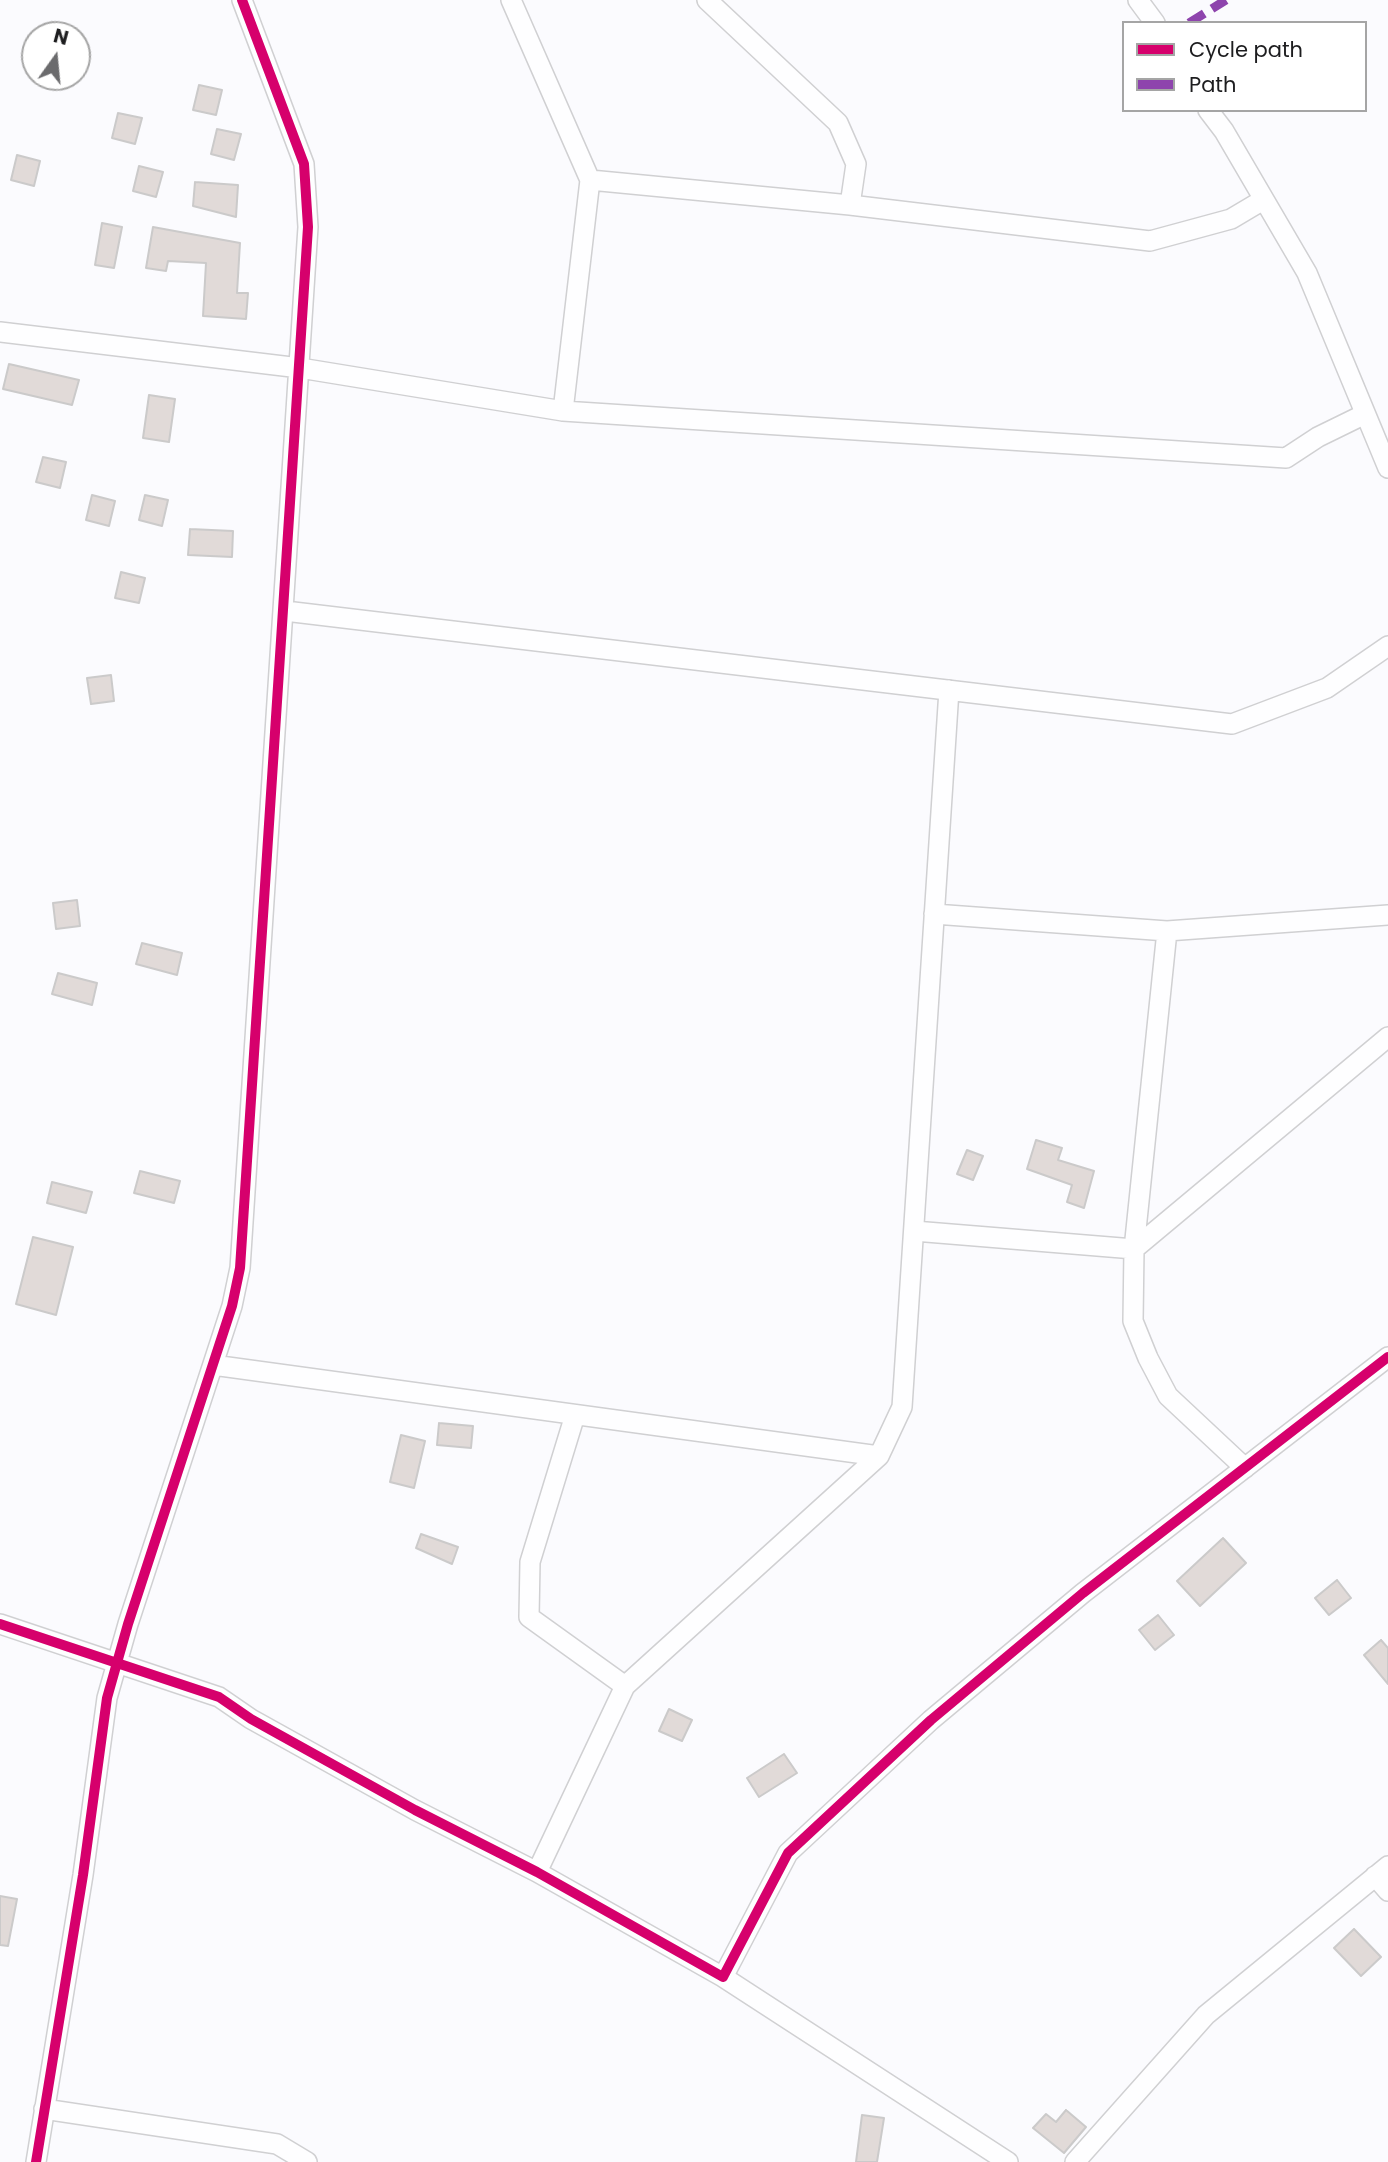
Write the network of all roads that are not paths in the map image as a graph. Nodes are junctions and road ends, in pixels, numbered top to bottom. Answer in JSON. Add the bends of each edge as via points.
{"nodes":[{"id":1,"x":242,"y":0,"type":"edge"},
{"id":2,"x":511,"y":0,"type":"edge"},
{"id":3,"x":707,"y":0,"type":"edge"},
{"id":4,"x":1138,"y":0,"type":"edge"},
{"id":5,"x":1154,"y":21,"type":"edge"},
{"id":6,"x":1209,"y":112,"type":"edge"},
{"id":7,"x":590,"y":180,"type":"junction"},
{"id":8,"x":1264,"y":200,"type":"junction"},
{"id":9,"x":850,"y":205,"type":"junction"},
{"id":10,"x":0,"y":332,"type":"edge"},
{"id":11,"x":300,"y":368,"type":"junction"},
{"id":12,"x":563,"y":411,"type":"junction"},
{"id":13,"x":1365,"y":414,"type":"junction"},
{"id":14,"x":1388,"y":468,"type":"edge"},
{"id":15,"x":285,"y":611,"type":"junction"},
{"id":16,"x":1388,"y":646,"type":"edge"},
{"id":17,"x":949,"y":690,"type":"junction"},
{"id":18,"x":934,"y":914,"type":"junction"},
{"id":19,"x":1388,"y":915,"type":"edge"},
{"id":20,"x":1167,"y":931,"type":"junction"},
{"id":21,"x":1388,"y":1037,"type":"edge"},
{"id":22,"x":914,"y":1231,"type":"junction"},
{"id":23,"x":1134,"y":1249,"type":"junction"},
{"id":24,"x":1388,"y":1357,"type":"edge"},
{"id":25,"x":213,"y":1365,"type":"junction"},
{"id":26,"x":575,"y":1415,"type":"junction"},
{"id":27,"x":879,"y":1456,"type":"junction"},
{"id":28,"x":1245,"y":1468,"type":"junction"},
{"id":29,"x":0,"y":1624,"type":"edge"},
{"id":30,"x":115,"y":1665,"type":"junction"},
{"id":31,"x":625,"y":1686,"type":"junction"},
{"id":32,"x":537,"y":1872,"type":"junction"},
{"id":33,"x":1384,"y":1878,"type":"edge"},
{"id":34,"x":723,"y":1977,"type":"junction"},
{"id":35,"x":44,"y":2109,"type":"junction"},
{"id":36,"x":36,"y":2162,"type":"edge"},
{"id":37,"x":307,"y":2162,"type":"edge"},
{"id":38,"x":1008,"y":2162,"type":"edge"},
{"id":39,"x":1075,"y":2162,"type":"edge"}],
"edges":[{"from":1,"to":11,"type":"street","via":[[304,164],[308,227]]},
{"from":2,"to":7,"type":"street"},
{"from":3,"to":9,"type":"street","via":[[838,122],[856,164]]},
{"from":4,"to":5,"type":"street"},
{"from":6,"to":8,"type":"street"},
{"from":7,"to":9,"type":"street"},
{"from":7,"to":12,"type":"street"},
{"from":8,"to":9,"type":"street","via":[[1231,219],[1150,241]]},
{"from":8,"to":13,"type":"street","via":[[1307,272]]},
{"from":10,"to":11,"type":"street"},
{"from":11,"to":12,"type":"street"},
{"from":11,"to":15,"type":"street"},
{"from":12,"to":13,"type":"street","via":[[1286,458]]},
{"from":13,"to":14,"type":"street"},
{"from":15,"to":17,"type":"street"},
{"from":15,"to":25,"type":"street","via":[[240,1268]]},
{"from":16,"to":17,"type":"street","via":[[1327,688],[1232,724]]},
{"from":17,"to":18,"type":"street"},
{"from":18,"to":20,"type":"street"},
{"from":18,"to":22,"type":"street"},
{"from":19,"to":20,"type":"street"},
{"from":20,"to":23,"type":"street"},
{"from":21,"to":23,"type":"street"},
{"from":22,"to":23,"type":"street"},
{"from":22,"to":27,"type":"street","via":[[902,1407]]},
{"from":23,"to":28,"type":"street","via":[[1133,1321],[1148,1358],[1168,1396]]},
{"from":24,"to":28,"type":"street"},
{"from":25,"to":26,"type":"street"},
{"from":25,"to":30,"type":"street"},
{"from":26,"to":27,"type":"street"},
{"from":26,"to":31,"type":"street","via":[[530,1562],[529,1617]]},
{"from":27,"to":31,"type":"street"},
{"from":28,"to":34,"type":"street","via":[[1083,1593],[931,1720],[788,1853]]},
{"from":29,"to":30,"type":"street"},
{"from":30,"to":32,"type":"street","via":[[219,1697],[415,1810]]},
{"from":30,"to":35,"type":"street"},
{"from":31,"to":32,"type":"street"},
{"from":32,"to":34,"type":"street"},
{"from":33,"to":39,"type":"street","via":[[1206,2015]]},
{"from":34,"to":38,"type":"street"},
{"from":35,"to":36,"type":"street"},
{"from":35,"to":37,"type":"street","via":[[277,2144]]}]}
